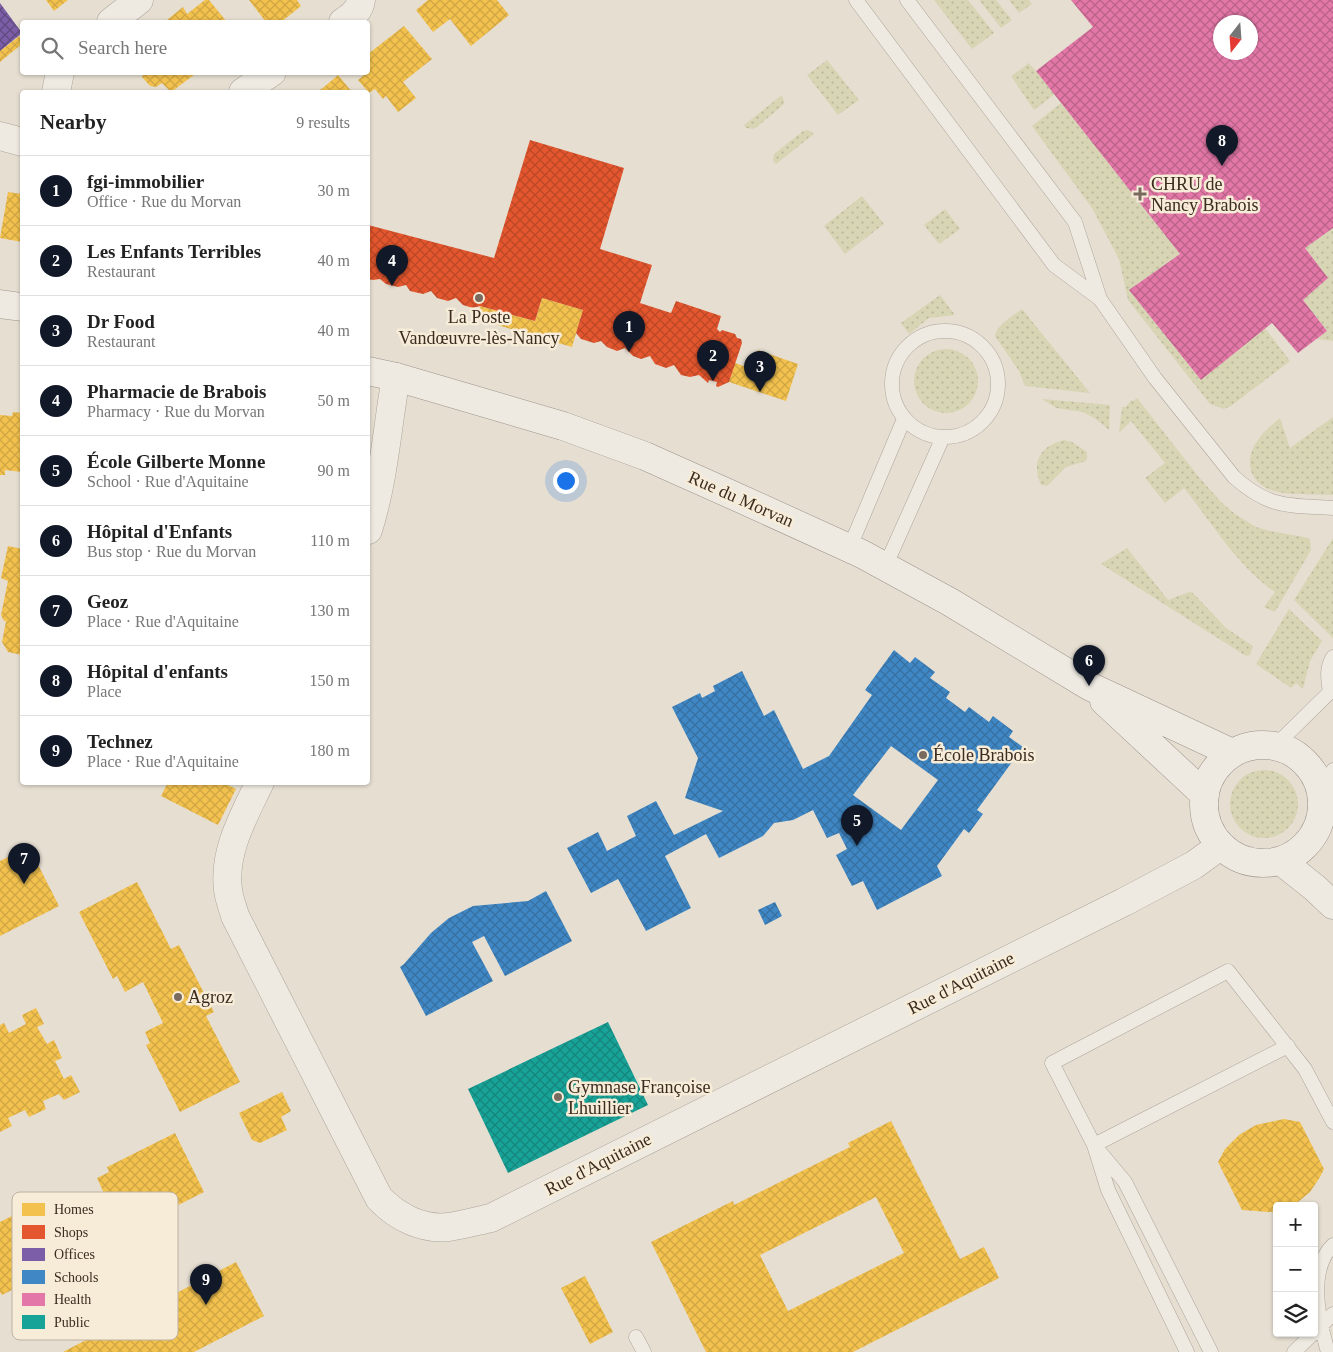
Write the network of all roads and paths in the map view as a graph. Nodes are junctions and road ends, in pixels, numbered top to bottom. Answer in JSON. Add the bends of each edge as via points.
{"nodes":[{"id":1,"x":140,"y":0,"type":"edge"},
{"id":2,"x":361,"y":0,"type":"edge"},
{"id":3,"x":856,"y":0,"type":"edge"},
{"id":4,"x":907,"y":0,"type":"edge"},
{"id":5,"x":114,"y":20,"type":"edge"},
{"id":6,"x":346,"y":20,"type":"edge"},
{"id":7,"x":59,"y":75,"type":"edge"},
{"id":8,"x":268,"y":75,"type":"edge"},
{"id":9,"x":56,"y":90,"type":"edge"},
{"id":10,"x":246,"y":90,"type":"edge"},
{"id":11,"x":0,"y":136,"type":"edge"},
{"id":12,"x":20,"y":141,"type":"edge"},
{"id":13,"x":1100,"y":299,"type":"junction"},
{"id":14,"x":0,"y":304,"type":"edge"},
{"id":15,"x":20,"y":307,"type":"edge"},
{"id":16,"x":370,"y":371,"type":"edge"},
{"id":17,"x":396,"y":377,"type":"junction"},
{"id":18,"x":904,"y":419,"type":"junction"},
{"id":19,"x":943,"y":437,"type":"junction"},
{"id":20,"x":1333,"y":508,"type":"edge"},
{"id":21,"x":370,"y":523,"type":"edge"},
{"id":22,"x":849,"y":548,"type":"junction"},
{"id":23,"x":885,"y":567,"type":"junction"},
{"id":24,"x":1333,"y":657,"type":"edge"},
{"id":25,"x":1089,"y":686,"type":"junction"},
{"id":26,"x":1332,"y":690,"type":"edge"},
{"id":27,"x":1274,"y":746,"type":"junction"},
{"id":28,"x":1232,"y":753,"type":"junction"},
{"id":29,"x":1327,"y":780,"type":"edge"},
{"id":30,"x":259,"y":785,"type":"edge"},
{"id":31,"x":1205,"y":795,"type":"junction"},
{"id":32,"x":1326,"y":830,"type":"edge"},
{"id":33,"x":1220,"y":846,"type":"junction"},
{"id":34,"x":1281,"y":861,"type":"junction"},
{"id":35,"x":1333,"y":905,"type":"edge"},
{"id":36,"x":1288,"y":1046,"type":"junction"},
{"id":37,"x":1333,"y":1122,"type":"edge"},
{"id":38,"x":1094,"y":1145,"type":"junction"},
{"id":39,"x":1333,"y":1245,"type":"edge"},
{"id":40,"x":1333,"y":1314,"type":"edge"},
{"id":41,"x":1320,"y":1328,"type":"junction"},
{"id":42,"x":636,"y":1337,"type":"dead end"},
{"id":43,"x":644,"y":1352,"type":"edge"},
{"id":44,"x":1187,"y":1352,"type":"edge"},
{"id":45,"x":1211,"y":1352,"type":"edge"},
{"id":46,"x":1294,"y":1352,"type":"edge"},
{"id":47,"x":1328,"y":1352,"type":"edge"}],
"edges":[{"from":1,"to":5,"type":"street"},
{"from":2,"to":6,"type":"street","via":[[353,16]]},
{"from":3,"to":13,"type":"lane","via":[[1054,265]]},
{"from":4,"to":13,"type":"lane","via":[[1075,222]]},
{"from":7,"to":9,"type":"street"},
{"from":8,"to":10,"type":"street"},
{"from":11,"to":12,"type":"street"},
{"from":13,"to":20,"type":"lane","via":[[1162,386],[1234,477],[1250,491],[1280,505]]},
{"from":14,"to":15,"type":"street"},
{"from":16,"to":17,"type":"street","name":"Rue du Morvan"},
{"from":17,"to":21,"type":"street","via":[[386,452]]},
{"from":17,"to":22,"type":"street","name":"Rue du Morvan","via":[[562,426],[645,456]]},
{"from":18,"to":19,"type":"lane","via":[[915,429]]},
{"from":18,"to":19,"type":"lane","via":[[896,407],[891,380],[900,354],[911,342],[942,330],[973,338],[986,350],[994,364],[998,380],[997,397],[984,421],[973,430],[959,436]]},
{"from":18,"to":22,"type":"lane"},
{"from":19,"to":23,"type":"lane"},
{"from":22,"to":23,"type":"street","name":"Rue du Morvan"},
{"from":23,"to":25,"type":"street","name":"Rue du Morvan","via":[[950,602]]},
{"from":24,"to":26,"type":"lane","via":[[1328,665]]},
{"from":25,"to":28,"type":"street","name":"Rue du Morvan"},
{"from":25,"to":31,"type":"street","name":"Rue du Morvan"},
{"from":26,"to":27,"type":"lane"},
{"from":27,"to":28,"type":"street","via":[[1253,745]]},
{"from":27,"to":29,"type":"street","via":[[1296,754]]},
{"from":28,"to":31,"type":"street","via":[[1216,767]]},
{"from":29,"to":32,"type":"street","via":[[1322,807]]},
{"from":30,"to":33,"type":"street","name":"Rue d'Aquitaine","via":[[230,851],[228,890],[235,916],[379,1198],[392,1211],[410,1221],[429,1226],[448,1227],[491,1218],[1124,902],[1194,865]]},
{"from":31,"to":33,"type":"street","via":[[1203,807],[1208,827]]},
{"from":32,"to":34,"type":"street"},
{"from":33,"to":34,"type":"street","via":[[1238,858],[1259,863]]},
{"from":34,"to":35,"type":"street"},
{"from":36,"to":37,"type":"lane","via":[[1305,1069]]},
{"from":36,"to":38,"type":"lane"},
{"from":36,"to":38,"type":"lane","via":[[1228,971],[1052,1063]]},
{"from":38,"to":44,"type":"lane","via":[[1108,1190]]},
{"from":38,"to":45,"type":"lane","via":[[1124,1182]]},
{"from":39,"to":41,"type":"lane","via":[[1324,1257],[1318,1284]]},
{"from":40,"to":41,"type":"lane"},
{"from":41,"to":46,"type":"lane"},
{"from":41,"to":47,"type":"lane"},
{"from":42,"to":43,"type":"lane"}]}
